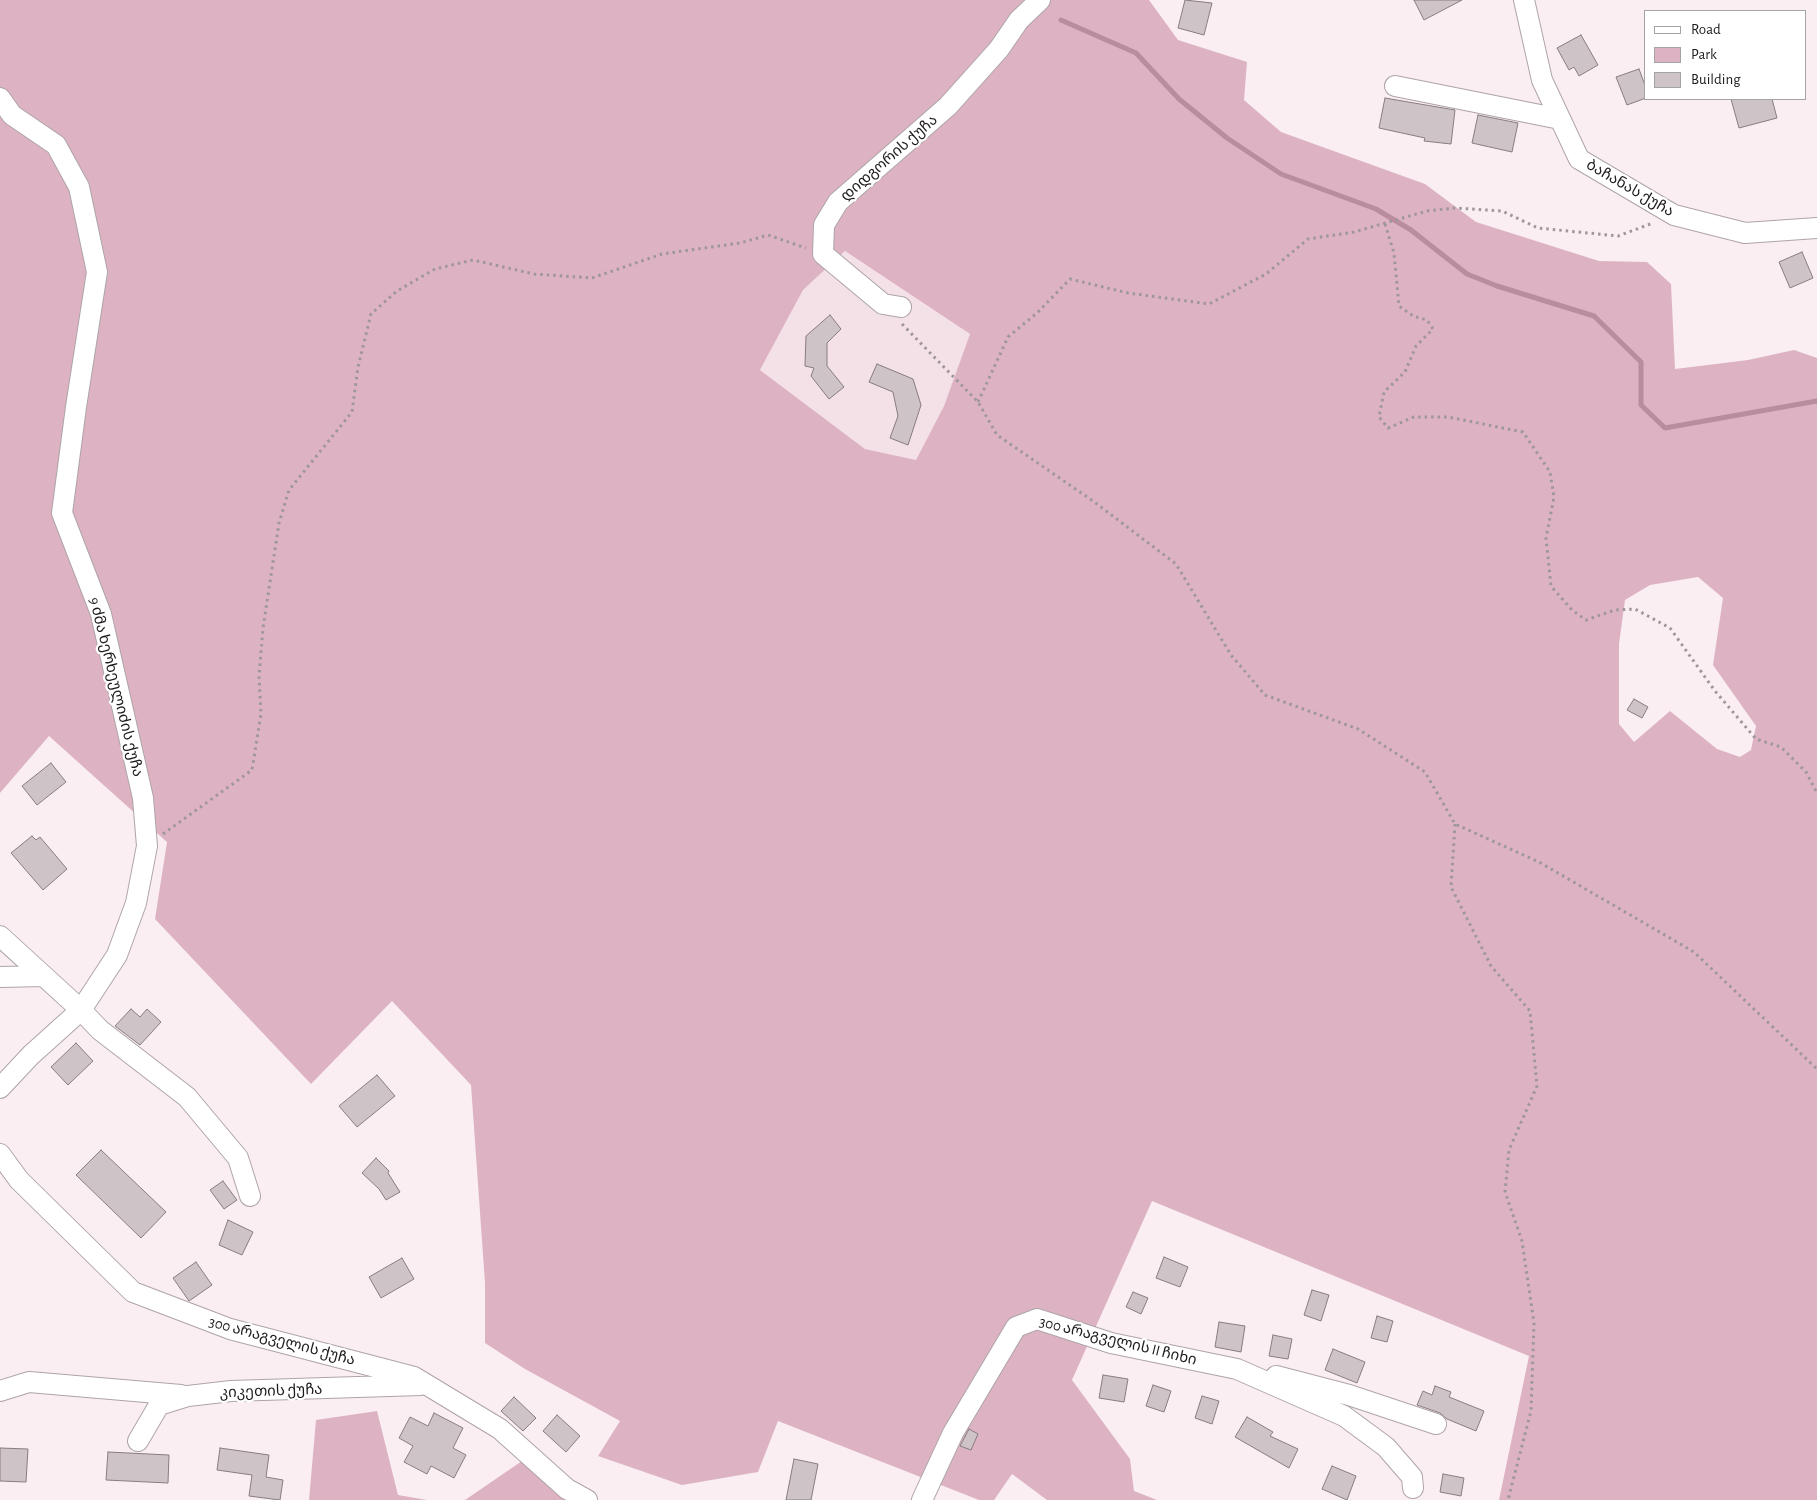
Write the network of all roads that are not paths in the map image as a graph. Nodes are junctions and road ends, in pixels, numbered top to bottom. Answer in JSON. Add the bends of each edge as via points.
{"nodes":[{"id":1,"x":1040,"y":0,"type":"edge"},
{"id":2,"x":1524,"y":0,"type":"edge"},
{"id":3,"x":1395,"y":86,"type":"dead end"},
{"id":4,"x":0,"y":98,"type":"edge"},
{"id":5,"x":1560,"y":119,"type":"junction"},
{"id":6,"x":1817,"y":228,"type":"edge"},
{"id":7,"x":892,"y":306,"type":"road end"},
{"id":8,"x":0,"y":936,"type":"edge"},
{"id":9,"x":43,"y":976,"type":"junction"},
{"id":10,"x":0,"y":977,"type":"edge"},
{"id":11,"x":81,"y":1010,"type":"junction"},
{"id":12,"x":0,"y":1088,"type":"edge"},
{"id":13,"x":0,"y":1154,"type":"edge"},
{"id":14,"x":250,"y":1196,"type":"dead end"},
{"id":15,"x":1237,"y":1369,"type":"junction"},
{"id":16,"x":426,"y":1385,"type":"junction"},
{"id":17,"x":0,"y":1390,"type":"edge"},
{"id":18,"x":188,"y":1396,"type":"junction"},
{"id":19,"x":1436,"y":1424,"type":"dead end"},
{"id":20,"x":138,"y":1441,"type":"dead end"},
{"id":21,"x":1413,"y":1488,"type":"dead end"},
{"id":22,"x":587,"y":1500,"type":"edge"},
{"id":23,"x":922,"y":1500,"type":"edge"}],
"edges":[{"from":1,"to":7,"type":"street","name":"დიდგორის ქუჩა","via":[[1019,20],[1000,49],[948,106],[838,202],[824,225],[823,254]]},
{"from":2,"to":5,"type":"street","name":"ბაჩანას ქუჩა","via":[[1542,80]]},
{"from":3,"to":5,"type":"street"},
{"from":4,"to":11,"type":"street","name":"9 ძმა ხერხეულიძის ქუჩა","via":[[12,115],[56,146],[79,187],[97,272],[62,513],[101,614],[143,798],[147,846],[136,903],[117,955]]},
{"from":5,"to":6,"type":"street","name":"ბაჩანას ქუჩა","via":[[1579,159],[1674,215],[1745,233]]},
{"from":8,"to":9,"type":"street"},
{"from":9,"to":10,"type":"street"},
{"from":9,"to":11,"type":"street"},
{"from":11,"to":12,"type":"street","name":"9 ძმა ხერხეულიძის ქუჩა"},
{"from":11,"to":14,"type":"street","via":[[100,1030],[187,1097],[238,1158]]},
{"from":13,"to":16,"type":"street","name":"300 არაგველის ქუჩა","via":[[20,1180],[132,1292],[230,1329],[414,1377]]},
{"from":15,"to":19,"type":"street","name":"300 არაგველის II ჩიხი","via":[[1349,1395]]},
{"from":15,"to":21,"type":"street","name":"300 არაგველის II ჩიხი","via":[[1344,1416],[1386,1447],[1412,1477]]},
{"from":15,"to":23,"type":"street","name":"300 არაგველის II ჩიხი","via":[[1111,1343],[1037,1319],[1016,1327],[953,1433]]},
{"from":16,"to":18,"type":"street","name":"კიკეთის ქუჩა","via":[[231,1391]]},
{"from":16,"to":22,"type":"street","name":"300 არაგველის ქუჩა","via":[[500,1429],[567,1489]]},
{"from":17,"to":18,"type":"street","via":[[29,1382]]},
{"from":18,"to":20,"type":"street","name":"კიკეთის ქუჩა","via":[[159,1405]]}]}
